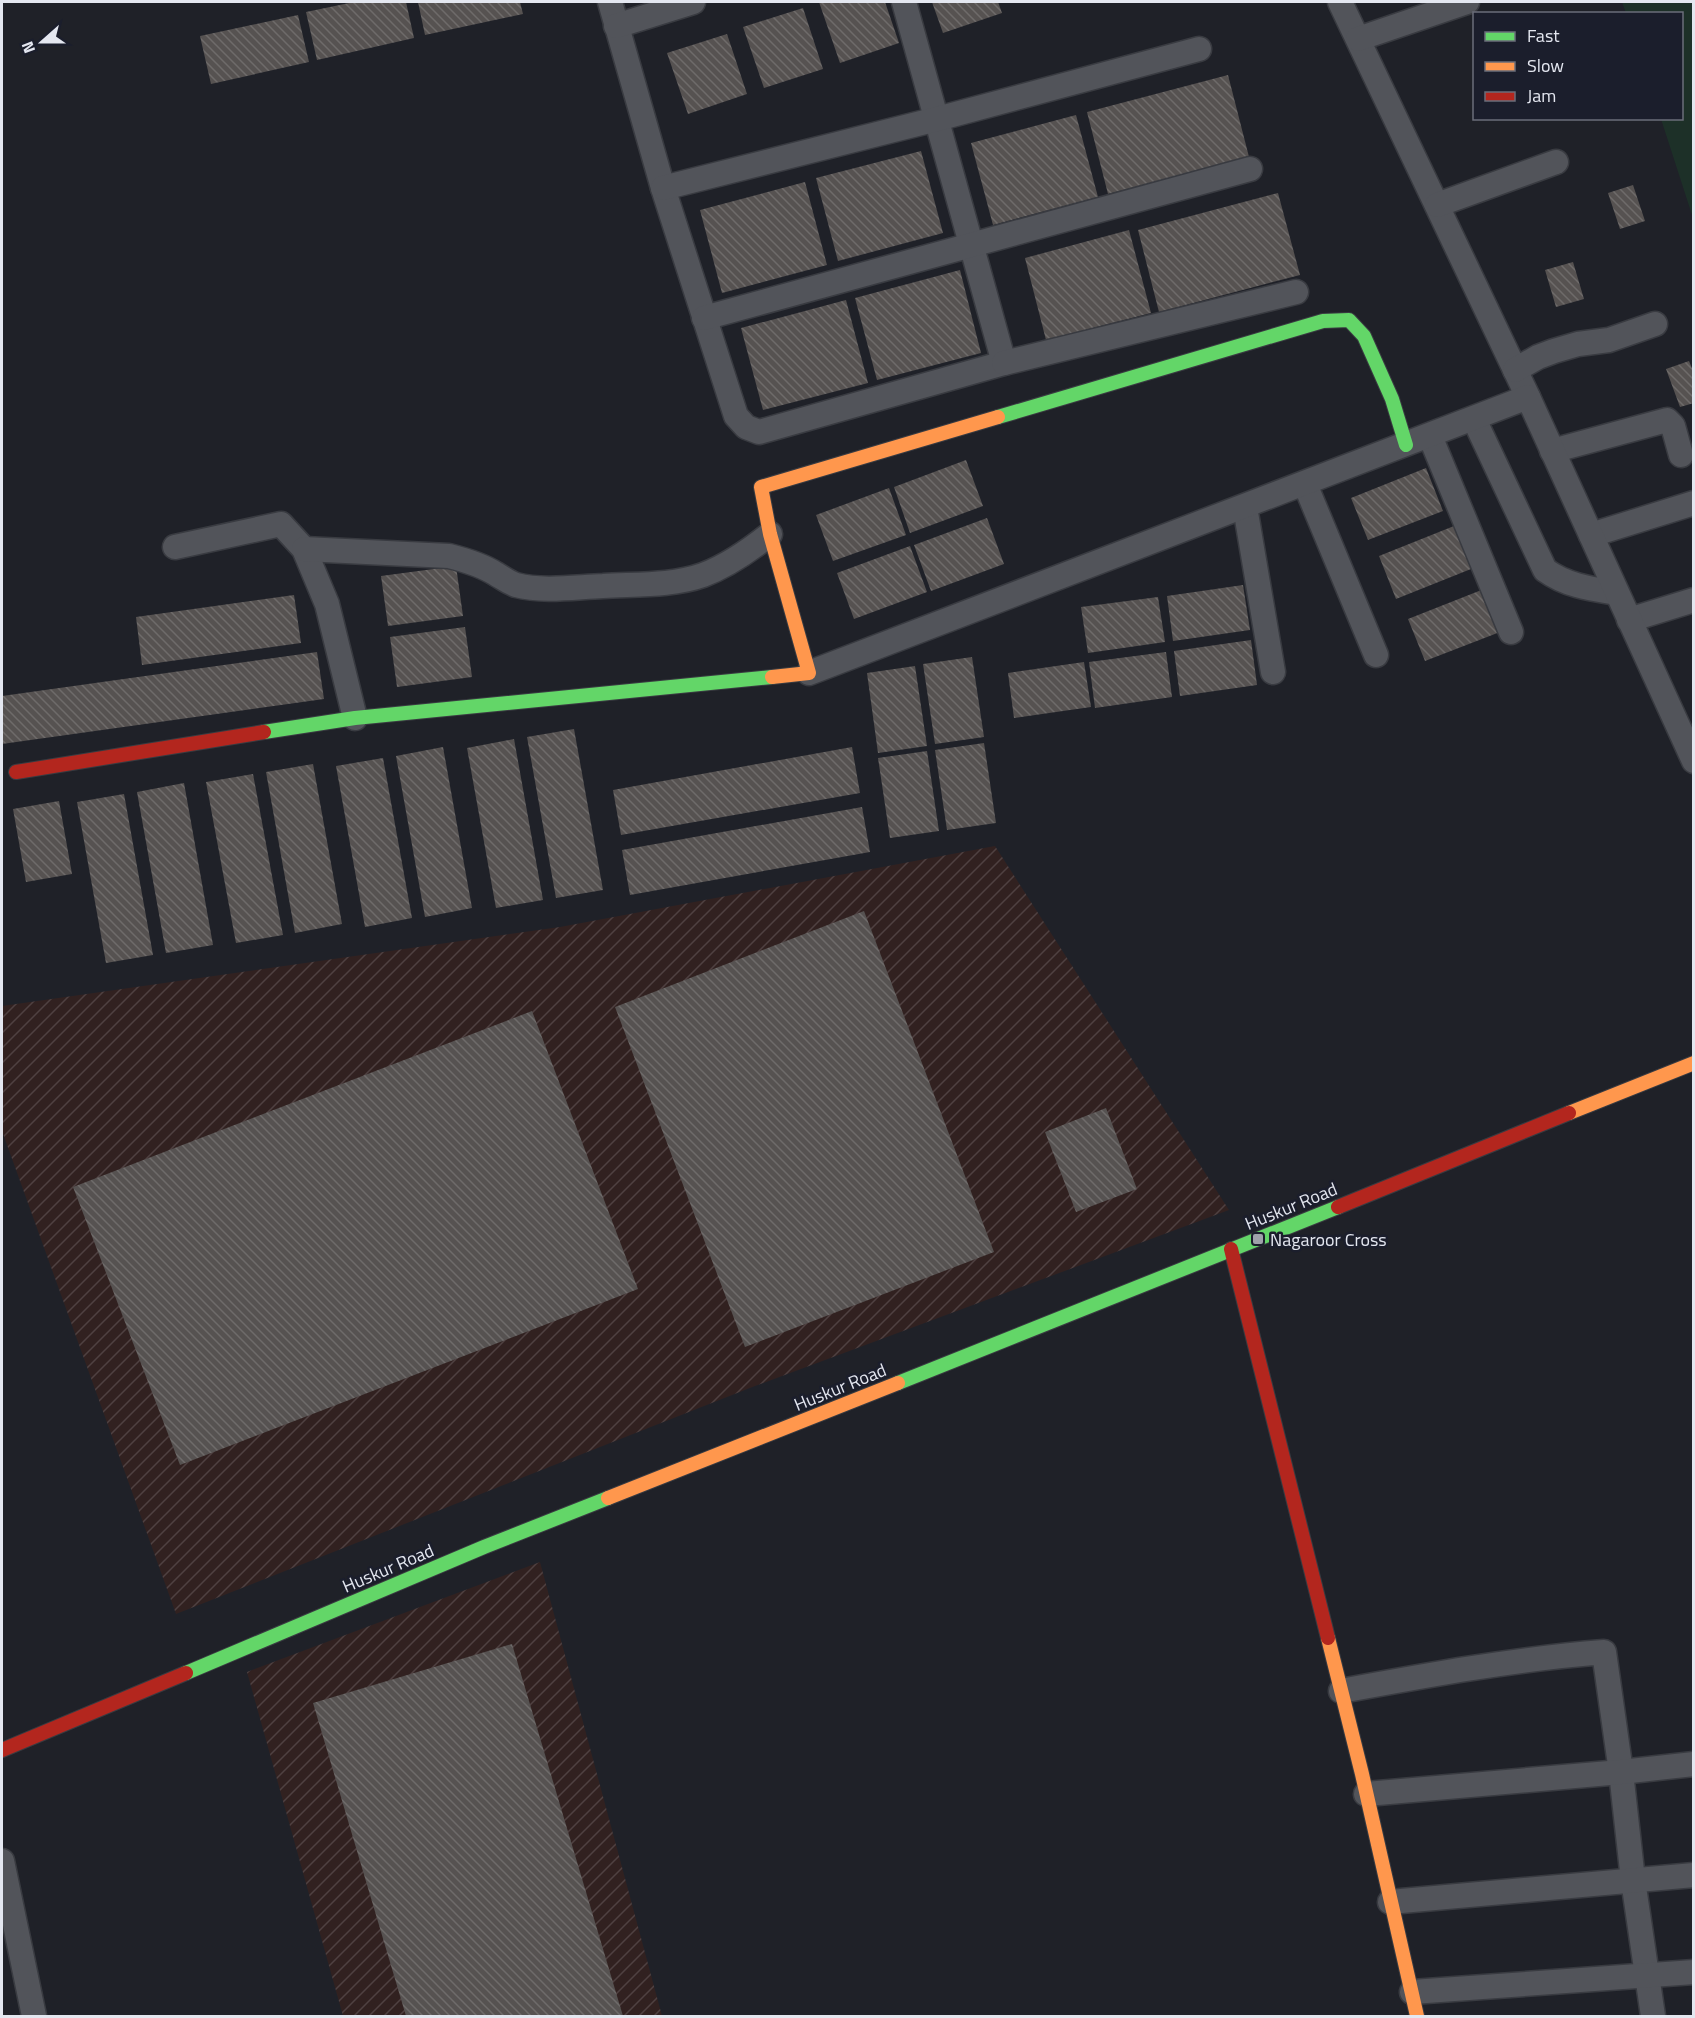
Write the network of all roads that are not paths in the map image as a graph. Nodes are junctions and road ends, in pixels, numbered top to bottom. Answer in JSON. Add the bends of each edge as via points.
{"nodes":[{"id":1,"x":610,"y":2,"type":"edge"},
{"id":2,"x":693,"y":2,"type":"edge"},
{"id":3,"x":904,"y":2,"type":"edge"},
{"id":4,"x":1340,"y":2,"type":"edge"},
{"id":5,"x":1467,"y":2,"type":"edge"},
{"id":6,"x":1423,"y":9,"type":"edge"},
{"id":7,"x":616,"y":26,"type":"junction"},
{"id":8,"x":1358,"y":39,"type":"junction"},
{"id":9,"x":1199,"y":49,"type":"dead end"},
{"id":10,"x":937,"y":119,"type":"junction"},
{"id":11,"x":1556,"y":162,"type":"dead end"},
{"id":12,"x":1251,"y":169,"type":"dead end"},
{"id":13,"x":663,"y":188,"type":"junction"},
{"id":14,"x":1437,"y":205,"type":"junction"},
{"id":15,"x":970,"y":245,"type":"junction"},
{"id":16,"x":1296,"y":292,"type":"dead end"},
{"id":17,"x":704,"y":318,"type":"junction"},
{"id":18,"x":1655,"y":324,"type":"dead end"},
{"id":19,"x":1004,"y":363,"type":"junction"},
{"id":20,"x":1515,"y":370,"type":"junction"},
{"id":21,"x":1528,"y":398,"type":"junction"},
{"id":22,"x":1474,"y":419,"type":"junction"},
{"id":23,"x":1430,"y":436,"type":"junction"},
{"id":24,"x":1406,"y":445,"type":"junction"},
{"id":25,"x":1552,"y":451,"type":"junction"},
{"id":26,"x":1681,"y":455,"type":"dead end"},
{"id":27,"x":1305,"y":484,"type":"junction"},
{"id":28,"x":1694,"y":503,"type":"edge"},
{"id":29,"x":1245,"y":507,"type":"junction"},
{"id":30,"x":770,"y":534,"type":"junction"},
{"id":31,"x":1591,"y":535,"type":"junction"},
{"id":32,"x":175,"y":547,"type":"dead end"},
{"id":33,"x":304,"y":549,"type":"junction"},
{"id":34,"x":1617,"y":593,"type":"junction"},
{"id":35,"x":1694,"y":600,"type":"edge"},
{"id":36,"x":1629,"y":620,"type":"junction"},
{"id":37,"x":1511,"y":632,"type":"dead end"},
{"id":38,"x":1376,"y":655,"type":"dead end"},
{"id":39,"x":1273,"y":672,"type":"dead end"},
{"id":40,"x":809,"y":673,"type":"junction"},
{"id":41,"x":356,"y":718,"type":"junction"},
{"id":42,"x":1694,"y":760,"type":"edge"},
{"id":43,"x":16,"y":772,"type":"dead end"},
{"id":44,"x":1694,"y":1063,"type":"edge"},
{"id":45,"x":1231,"y":1249,"type":"junction"},
{"id":46,"x":1341,"y":1691,"type":"junction"},
{"id":47,"x":2,"y":1750,"type":"edge"},
{"id":48,"x":1694,"y":1764,"type":"edge"},
{"id":49,"x":1621,"y":1772,"type":"junction"},
{"id":50,"x":1366,"y":1794,"type":"junction"},
{"id":51,"x":2,"y":1861,"type":"edge"},
{"id":52,"x":1694,"y":1875,"type":"edge"},
{"id":53,"x":1633,"y":1880,"type":"junction"},
{"id":54,"x":1390,"y":1902,"type":"junction"},
{"id":55,"x":1694,"y":1972,"type":"edge"},
{"id":56,"x":1648,"y":1974,"type":"junction"},
{"id":57,"x":1412,"y":1992,"type":"junction"},
{"id":58,"x":34,"y":2016,"type":"edge"},
{"id":59,"x":1417,"y":2016,"type":"edge"},
{"id":60,"x":1653,"y":2016,"type":"edge"}],
"edges":[{"from":1,"to":7,"type":"street"},
{"from":2,"to":7,"type":"street"},
{"from":3,"to":10,"type":"street"},
{"from":4,"to":8,"type":"street"},
{"from":5,"to":6,"type":"street"},
{"from":6,"to":8,"type":"street"},
{"from":7,"to":13,"type":"street"},
{"from":8,"to":14,"type":"street"},
{"from":9,"to":10,"type":"street"},
{"from":10,"to":13,"type":"street"},
{"from":10,"to":15,"type":"street"},
{"from":11,"to":14,"type":"street"},
{"from":12,"to":15,"type":"street"},
{"from":13,"to":17,"type":"street"},
{"from":14,"to":20,"type":"street"},
{"from":15,"to":17,"type":"street"},
{"from":15,"to":19,"type":"street"},
{"from":16,"to":19,"type":"street"},
{"from":17,"to":19,"type":"street","via":[[736,416],[746,427],[759,432]]},
{"from":18,"to":20,"type":"street","via":[[1610,340],[1554,351]]},
{"from":20,"to":21,"type":"street"},
{"from":21,"to":22,"type":"street"},
{"from":21,"to":25,"type":"street"},
{"from":22,"to":23,"type":"street"},
{"from":22,"to":34,"type":"street","via":[[1545,570],[1577,586]]},
{"from":23,"to":24,"type":"street"},
{"from":23,"to":37,"type":"street"},
{"from":24,"to":27,"type":"street"},
{"from":24,"to":30,"type":"street","via":[[1392,399],[1364,336],[1349,320],[1323,321],[761,487]]},
{"from":25,"to":26,"type":"street","via":[[1667,420],[1673,426]]},
{"from":25,"to":31,"type":"street"},
{"from":27,"to":29,"type":"street"},
{"from":27,"to":38,"type":"street"},
{"from":28,"to":31,"type":"street"},
{"from":29,"to":39,"type":"street"},
{"from":29,"to":40,"type":"street"},
{"from":30,"to":33,"type":"street","via":[[717,569],[688,579],[548,588],[512,583],[472,562],[449,556]]},
{"from":30,"to":40,"type":"street"},
{"from":31,"to":34,"type":"street"},
{"from":32,"to":33,"type":"street","via":[[281,524]]},
{"from":33,"to":41,"type":"street","via":[[327,604]]},
{"from":34,"to":36,"type":"street"},
{"from":35,"to":36,"type":"street"},
{"from":36,"to":42,"type":"street"},
{"from":40,"to":41,"type":"street"},
{"from":41,"to":43,"type":"street"},
{"from":44,"to":45,"type":"street","name":"Huskur Road"},
{"from":45,"to":46,"type":"street"},
{"from":45,"to":47,"type":"street","name":"Huskur Road","via":[[484,1547]]},
{"from":46,"to":49,"type":"street","via":[[1446,1671],[1604,1652]]},
{"from":46,"to":50,"type":"street"},
{"from":48,"to":49,"type":"street"},
{"from":49,"to":50,"type":"street"},
{"from":49,"to":53,"type":"street"},
{"from":50,"to":54,"type":"street"},
{"from":51,"to":58,"type":"street"},
{"from":52,"to":53,"type":"street"},
{"from":53,"to":54,"type":"street"},
{"from":53,"to":56,"type":"street"},
{"from":54,"to":57,"type":"street"},
{"from":55,"to":56,"type":"street"},
{"from":56,"to":57,"type":"street"},
{"from":56,"to":60,"type":"street"},
{"from":57,"to":59,"type":"street"}]}
